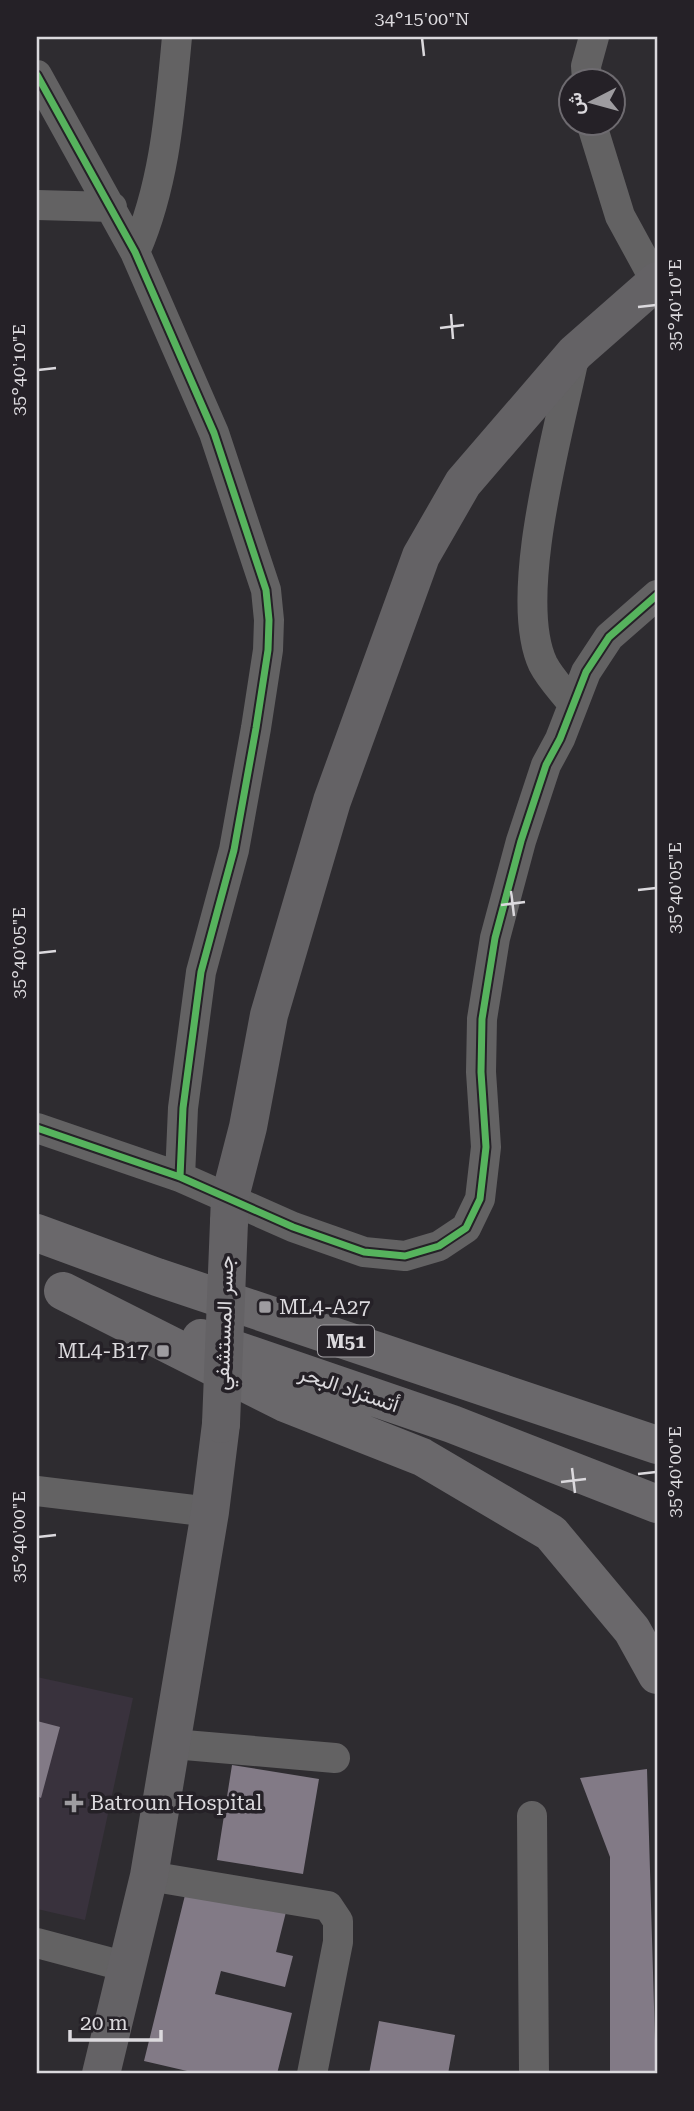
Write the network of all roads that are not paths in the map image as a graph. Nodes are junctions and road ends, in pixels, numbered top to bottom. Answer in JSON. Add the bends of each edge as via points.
{"nodes":[{"id":1,"x":177,"y":37,"type":"edge"},
{"id":2,"x":594,"y":37,"type":"edge"},
{"id":3,"x":586,"y":66,"type":"edge"},
{"id":4,"x":37,"y":75,"type":"edge"},
{"id":5,"x":596,"y":136,"type":"edge"},
{"id":6,"x":37,"y":205,"type":"edge"},
{"id":7,"x":112,"y":207,"type":"junction"},
{"id":8,"x":135,"y":252,"type":"junction"},
{"id":9,"x":657,"y":281,"type":"edge"},
{"id":10,"x":575,"y":353,"type":"junction"},
{"id":11,"x":657,"y":595,"type":"edge"},
{"id":12,"x":572,"y":703,"type":"junction"},
{"id":13,"x":37,"y":1128,"type":"edge"},
{"id":14,"x":180,"y":1177,"type":"junction"},
{"id":15,"x":230,"y":1209,"type":"junction"},
{"id":16,"x":37,"y":1233,"type":"edge"},
{"id":17,"x":50,"y":1287,"type":"edge"},
{"id":18,"x":657,"y":1445,"type":"edge"},
{"id":19,"x":37,"y":1491,"type":"edge"},
{"id":20,"x":657,"y":1504,"type":"edge"},
{"id":21,"x":211,"y":1512,"type":"junction"},
{"id":22,"x":657,"y":1675,"type":"edge"},
{"id":23,"x":173,"y":1744,"type":"junction"},
{"id":24,"x":335,"y":1758,"type":"dead end"},
{"id":25,"x":532,"y":1816,"type":"dead end"},
{"id":26,"x":149,"y":1877,"type":"junction"},
{"id":27,"x":37,"y":1943,"type":"edge"},
{"id":28,"x":127,"y":1967,"type":"junction"},
{"id":29,"x":101,"y":2074,"type":"edge"},
{"id":30,"x":313,"y":2074,"type":"edge"},
{"id":31,"x":534,"y":2074,"type":"edge"}],
"edges":[{"from":1,"to":8,"type":"street","via":[[159,185]]},
{"from":2,"to":3,"type":"street"},
{"from":4,"to":7,"type":"street"},
{"from":5,"to":9,"type":"street","via":[[620,216]]},
{"from":6,"to":7,"type":"street"},
{"from":7,"to":8,"type":"street"},
{"from":8,"to":14,"type":"street","via":[[214,433],[266,590],[270,620],[234,850],[201,972],[183,1108]]},
{"from":9,"to":10,"type":"main road","name":"جسر المستشفي"},
{"from":10,"to":12,"type":"street","via":[[541,520],[534,620],[543,664]]},
{"from":10,"to":15,"type":"main road","name":"جسر المستشفي","via":[[463,483],[421,556],[324,828],[269,1016]]},
{"from":11,"to":12,"type":"street","via":[[609,637]]},
{"from":12,"to":15,"type":"street","via":[[538,790],[495,937],[482,1019],[486,1147],[480,1199],[466,1228],[439,1246],[405,1256],[364,1252]]},
{"from":13,"to":14,"type":"street"},
{"from":14,"to":15,"type":"street"},
{"from":15,"to":21,"type":"main road","name":"جسر المستشفي","bridge":true,"via":[[221,1424]]},
{"from":16,"to":18,"type":"highway","name":"أتستراد البحر","number":"M51"},
{"from":17,"to":20,"type":"highway","name":"أتستراد البحر","number":"M51","via":[[452,1424]]},
{"from":17,"to":22,"type":"highway","via":[[285,1403],[422,1457],[551,1533],[632,1630]]},
{"from":19,"to":21,"type":"street"},
{"from":21,"to":23,"type":"main road","name":"جسر المستشفي"},
{"from":23,"to":24,"type":"street"},
{"from":23,"to":26,"type":"main road","name":"جسر المستشفي"},
{"from":25,"to":31,"type":"street"},
{"from":26,"to":28,"type":"main road","name":"جسر المستشفي"},
{"from":26,"to":30,"type":"street","via":[[328,1906],[338,1921],[338,1942]]},
{"from":27,"to":28,"type":"street"},
{"from":28,"to":29,"type":"main road","name":"جسر المستشفي"}]}
